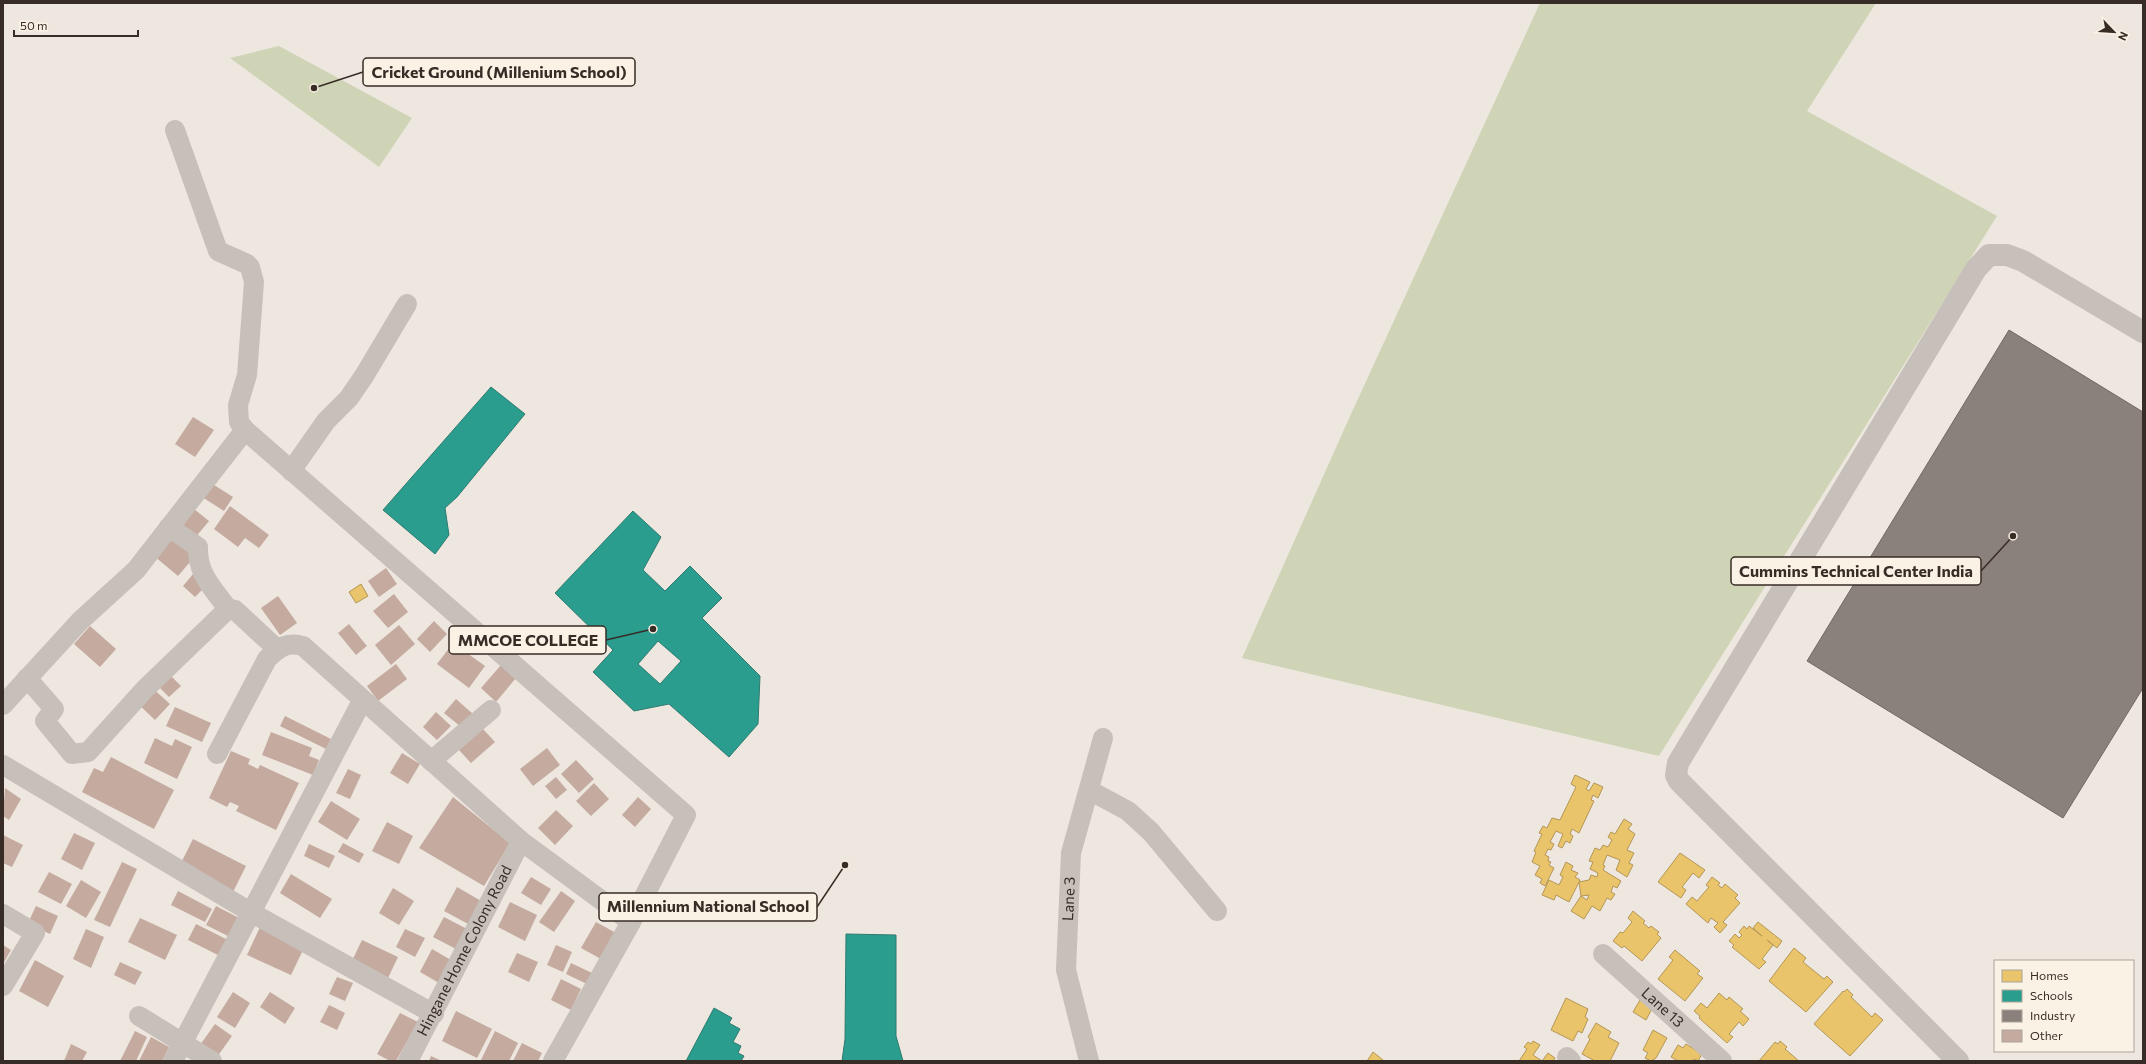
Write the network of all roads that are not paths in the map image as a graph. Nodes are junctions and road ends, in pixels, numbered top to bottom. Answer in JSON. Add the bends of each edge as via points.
{"nodes":[{"id":1,"x":175,"y":130,"type":"dead end"},
{"id":2,"x":407,"y":304,"type":"dead end"},
{"id":3,"x":2143,"y":332,"type":"edge"},
{"id":4,"x":245,"y":430,"type":"junction"},
{"id":5,"x":291,"y":471,"type":"junction"},
{"id":6,"x":169,"y":527,"type":"junction"},
{"id":7,"x":228,"y":609,"type":"junction"},
{"id":8,"x":277,"y":649,"type":"junction"},
{"id":9,"x":27,"y":678,"type":"junction"},
{"id":10,"x":362,"y":701,"type":"junction"},
{"id":11,"x":3,"y":704,"type":"edge"},
{"id":12,"x":491,"y":710,"type":"dead end"},
{"id":13,"x":1103,"y":738,"type":"dead end"},
{"id":14,"x":217,"y":754,"type":"dead end"},
{"id":15,"x":432,"y":761,"type":"junction"},
{"id":16,"x":3,"y":765,"type":"edge"},
{"id":17,"x":1089,"y":790,"type":"junction"},
{"id":18,"x":521,"y":841,"type":"junction"},
{"id":19,"x":1217,"y":911,"type":"dead end"},
{"id":20,"x":252,"y":913,"type":"junction"},
{"id":21,"x":3,"y":914,"type":"edge"},
{"id":22,"x":631,"y":922,"type":"junction"},
{"id":23,"x":1603,"y":954,"type":"dead end"},
{"id":24,"x":3,"y":986,"type":"edge"},
{"id":25,"x":434,"y":1014,"type":"junction"},
{"id":26,"x":139,"y":1016,"type":"dead end"},
{"id":27,"x":182,"y":1043,"type":"junction"},
{"id":28,"x":173,"y":1061,"type":"edge"},
{"id":29,"x":212,"y":1061,"type":"edge"},
{"id":30,"x":408,"y":1061,"type":"edge"},
{"id":31,"x":553,"y":1061,"type":"edge"},
{"id":32,"x":1089,"y":1061,"type":"edge"},
{"id":33,"x":1722,"y":1061,"type":"edge"},
{"id":34,"x":1958,"y":1061,"type":"edge"}],
"edges":[{"from":1,"to":4,"type":"street","via":[[218,251],[247,264],[254,282],[247,375],[238,405],[239,422]]},
{"from":2,"to":5,"type":"street","via":[[349,398],[326,420]]},
{"from":3,"to":34,"type":"street","via":[[2023,260],[2008,255],[1989,255],[1976,269],[1678,763],[1676,774],[1679,781]]},
{"from":4,"to":5,"type":"street"},
{"from":4,"to":6,"type":"street"},
{"from":5,"to":22,"type":"street","via":[[686,816]]},
{"from":6,"to":7,"type":"street","via":[[198,547],[197,561],[202,573]]},
{"from":6,"to":9,"type":"street","via":[[136,570],[80,620]]},
{"from":7,"to":8,"type":"street","via":[[235,610]]},
{"from":7,"to":9,"type":"street","via":[[145,689],[88,752],[72,754],[45,721],[54,709]]},
{"from":8,"to":10,"type":"street","via":[[285,645],[303,646]]},
{"from":8,"to":14,"type":"street","via":[[267,659]]},
{"from":9,"to":11,"type":"street"},
{"from":10,"to":15,"type":"street"},
{"from":10,"to":20,"type":"street"},
{"from":12,"to":15,"type":"street"},
{"from":13,"to":17,"type":"street","name":"Lane 3"},
{"from":15,"to":18,"type":"street"},
{"from":16,"to":20,"type":"street"},
{"from":17,"to":19,"type":"street","via":[[1128,811],[1145,827]]},
{"from":17,"to":32,"type":"street","name":"Lane 3","via":[[1071,854],[1066,970]]},
{"from":18,"to":22,"type":"street"},
{"from":18,"to":25,"type":"street","name":"Hingane Home Colony Road"},
{"from":20,"to":25,"type":"street"},
{"from":20,"to":27,"type":"street"},
{"from":21,"to":24,"type":"street","via":[[35,933]]},
{"from":22,"to":31,"type":"street"},
{"from":23,"to":33,"type":"street","name":"Lane 13"},
{"from":25,"to":30,"type":"street","name":"Hingane Home Colony Road"},
{"from":26,"to":27,"type":"street"},
{"from":27,"to":28,"type":"street"},
{"from":27,"to":29,"type":"street"}]}
